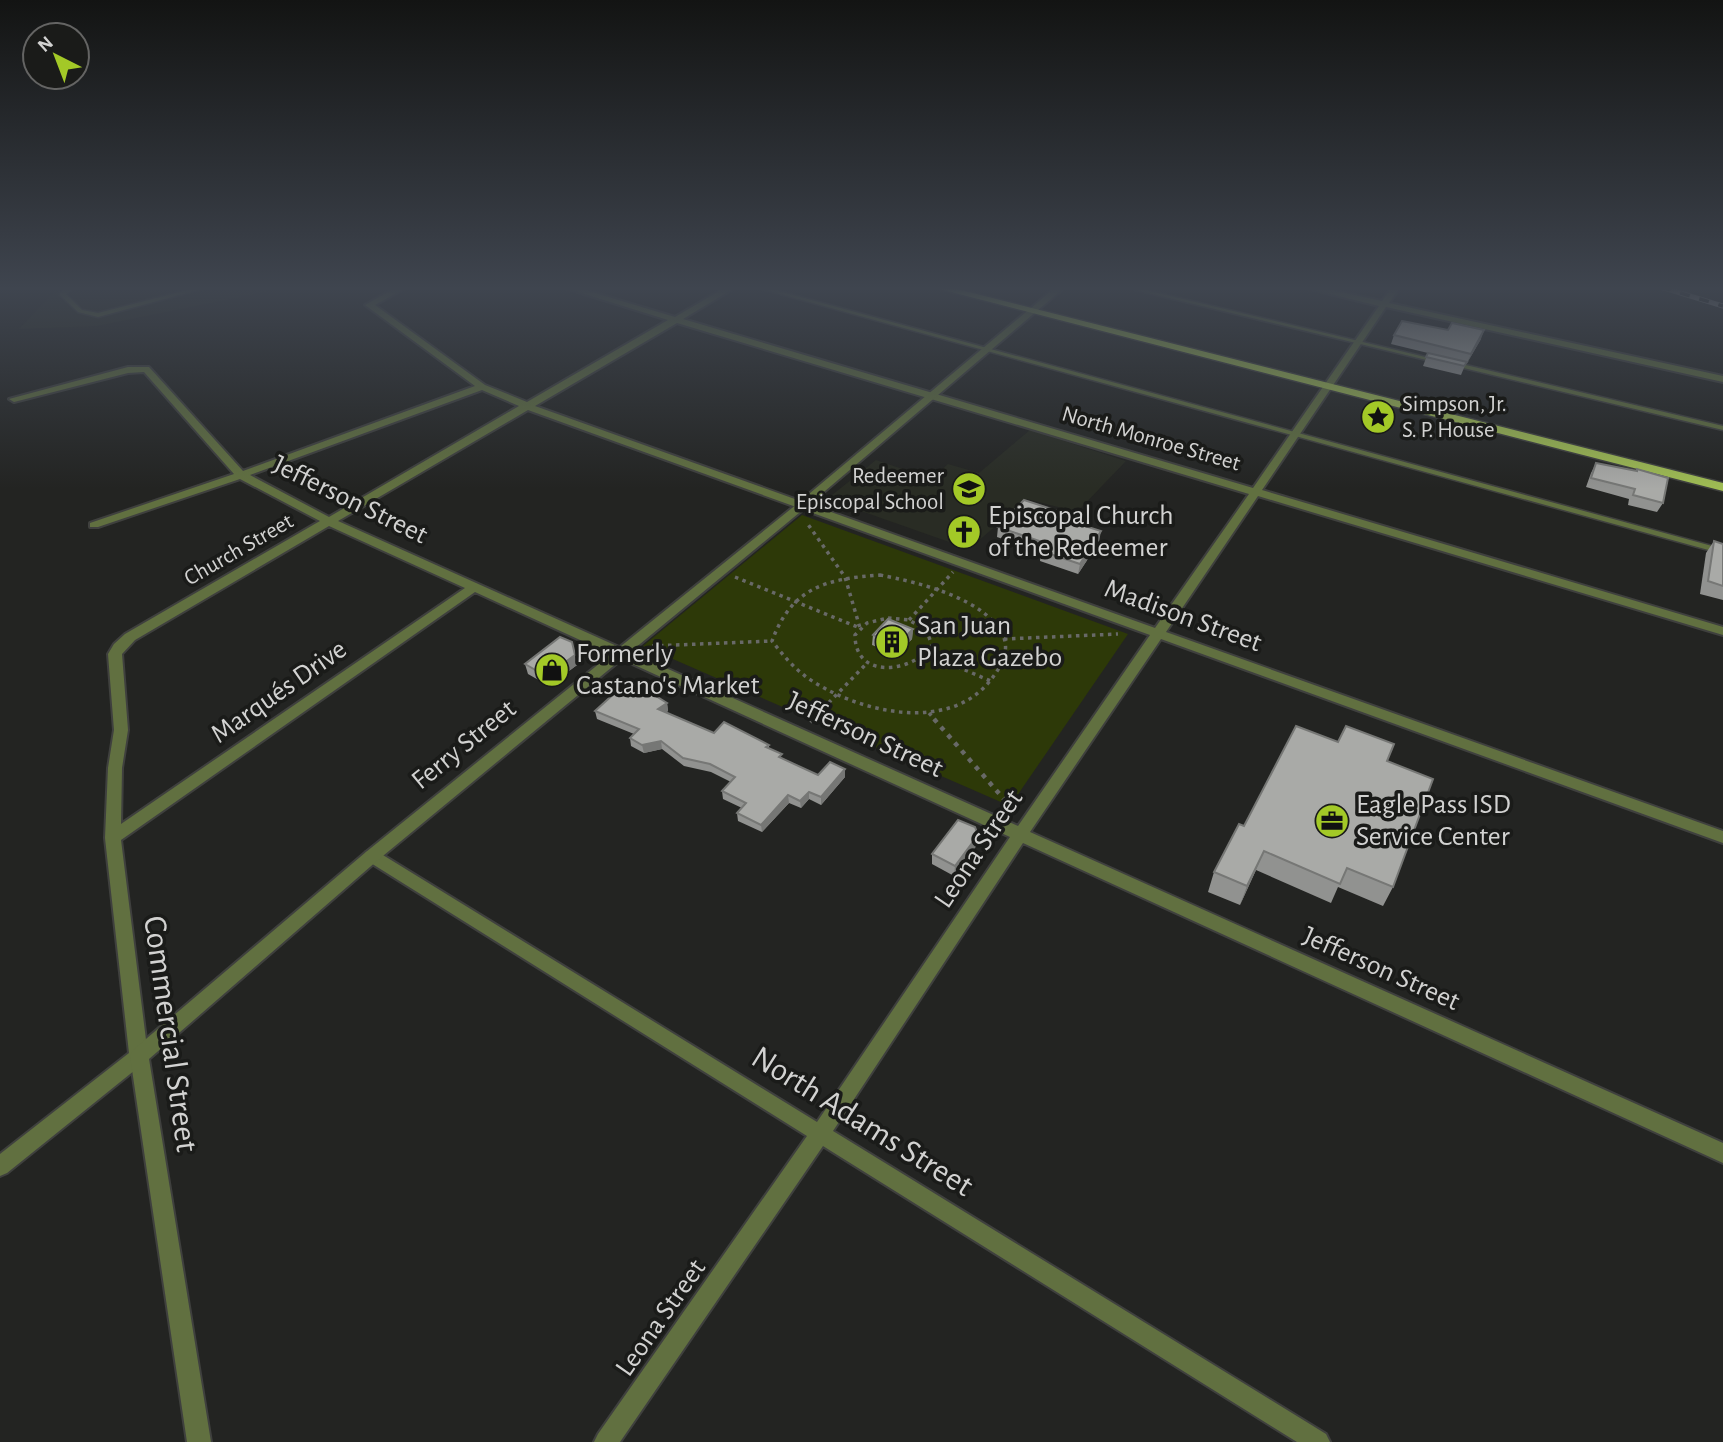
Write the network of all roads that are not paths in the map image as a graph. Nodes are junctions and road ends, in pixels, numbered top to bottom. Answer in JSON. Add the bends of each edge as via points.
{"nodes":[{"id":1,"x":437,"y":354,"type":"edge"},
{"id":2,"x":616,"y":354,"type":"edge"},
{"id":3,"x":792,"y":354,"type":"edge"},
{"id":4,"x":980,"y":354,"type":"edge"},
{"id":5,"x":996,"y":354,"type":"edge"},
{"id":6,"x":1201,"y":354,"type":"edge"},
{"id":7,"x":1351,"y":354,"type":"edge"},
{"id":8,"x":1411,"y":354,"type":"edge"},
{"id":9,"x":1612,"y":354,"type":"edge"},
{"id":10,"x":1723,"y":379,"type":"edge"},
{"id":11,"x":482,"y":387,"type":"junction"},
{"id":12,"x":1328,"y":387,"type":"junction"},
{"id":13,"x":929,"y":396,"type":"junction"},
{"id":14,"x":14,"y":399,"type":"dead end"},
{"id":15,"x":527,"y":406,"type":"junction"},
{"id":16,"x":1723,"y":428,"type":"edge"},
{"id":17,"x":1295,"y":436,"type":"junction"},
{"id":18,"x":241,"y":475,"type":"junction"},
{"id":19,"x":1723,"y":486,"type":"edge"},
{"id":20,"x":1257,"y":491,"type":"junction"},
{"id":21,"x":801,"y":510,"type":"junction"},
{"id":22,"x":330,"y":522,"type":"junction"},
{"id":23,"x":94,"y":525,"type":"dead end"},
{"id":24,"x":1723,"y":552,"type":"edge"},
{"id":25,"x":474,"y":587,"type":"junction"},
{"id":26,"x":1723,"y":631,"type":"edge"},
{"id":27,"x":1160,"y":634,"type":"junction"},
{"id":28,"x":130,"y":637,"type":"joint"},
{"id":29,"x":621,"y":652,"type":"junction"},
{"id":30,"x":1020,"y":835,"type":"junction"},
{"id":31,"x":1723,"y":837,"type":"edge"},
{"id":32,"x":113,"y":838,"type":"junction"},
{"id":33,"x":372,"y":856,"type":"junction"},
{"id":34,"x":139,"y":1056,"type":"junction"},
{"id":35,"x":821,"y":1133,"type":"junction"},
{"id":36,"x":1723,"y":1153,"type":"edge"},
{"id":37,"x":0,"y":1166,"type":"edge"},
{"id":38,"x":199,"y":1442,"type":"edge"},
{"id":39,"x":606,"y":1442,"type":"edge"},
{"id":40,"x":1318,"y":1442,"type":"edge"}],
"edges":[{"from":1,"to":11,"type":"street","name":"Madison Street"},
{"from":2,"to":15,"type":"street","name":"Church Street"},
{"from":3,"to":13,"type":"street","name":"North Monroe Street"},
{"from":4,"to":13,"type":"street","name":"Ferry Street"},
{"from":5,"to":17,"type":"lane"},
{"from":6,"to":12,"type":"main road"},
{"from":7,"to":12,"type":"street","name":"Leona Street"},
{"from":8,"to":16,"type":"lane"},
{"from":9,"to":10,"type":"street"},
{"from":11,"to":15,"type":"street","name":"Madison Street"},
{"from":11,"to":18,"type":"street"},
{"from":12,"to":17,"type":"street","name":"Leona Street"},
{"from":12,"to":19,"type":"main road"},
{"from":13,"to":20,"type":"street","name":"North Monroe Street"},
{"from":13,"to":21,"type":"street","name":"Ferry Street"},
{"from":14,"to":18,"type":"street","name":"Jefferson Street","via":[[146,369]]},
{"from":15,"to":21,"type":"street","name":"Madison Street"},
{"from":15,"to":22,"type":"street","name":"Church Street"},
{"from":17,"to":20,"type":"street","name":"Leona Street"},
{"from":17,"to":24,"type":"lane"},
{"from":18,"to":22,"type":"street","name":"Jefferson Street"},
{"from":18,"to":23,"type":"street"},
{"from":20,"to":26,"type":"street","name":"North Monroe Street"},
{"from":20,"to":27,"type":"street","name":"Leona Street"},
{"from":21,"to":27,"type":"street","name":"Madison Street"},
{"from":21,"to":29,"type":"street","name":"Ferry Street"},
{"from":22,"to":25,"type":"street","name":"Jefferson Street"},
{"from":22,"to":28,"type":"street","name":"Church Street"},
{"from":25,"to":29,"type":"street","name":"Jefferson Street"},
{"from":25,"to":32,"type":"street","name":"Marqués Drive"},
{"from":27,"to":30,"type":"street","name":"Leona Street"},
{"from":27,"to":31,"type":"street","name":"Madison Street"},
{"from":28,"to":32,"type":"street","name":"Commercial Street","via":[[116,654],[121,730]]},
{"from":29,"to":30,"type":"street","name":"Jefferson Street"},
{"from":29,"to":33,"type":"street","name":"Ferry Street"},
{"from":30,"to":35,"type":"street","name":"Leona Street"},
{"from":30,"to":36,"type":"street","name":"Jefferson Street"},
{"from":32,"to":34,"type":"street","name":"Commercial Street"},
{"from":33,"to":34,"type":"street","name":"Ferry Street"},
{"from":33,"to":35,"type":"street","name":"North Adams Street"},
{"from":34,"to":37,"type":"street","name":"Ferry Street"},
{"from":34,"to":38,"type":"street","name":"Commercial Street"},
{"from":35,"to":39,"type":"street","name":"Leona Street"},
{"from":35,"to":40,"type":"street","name":"North Adams Street"}]}
